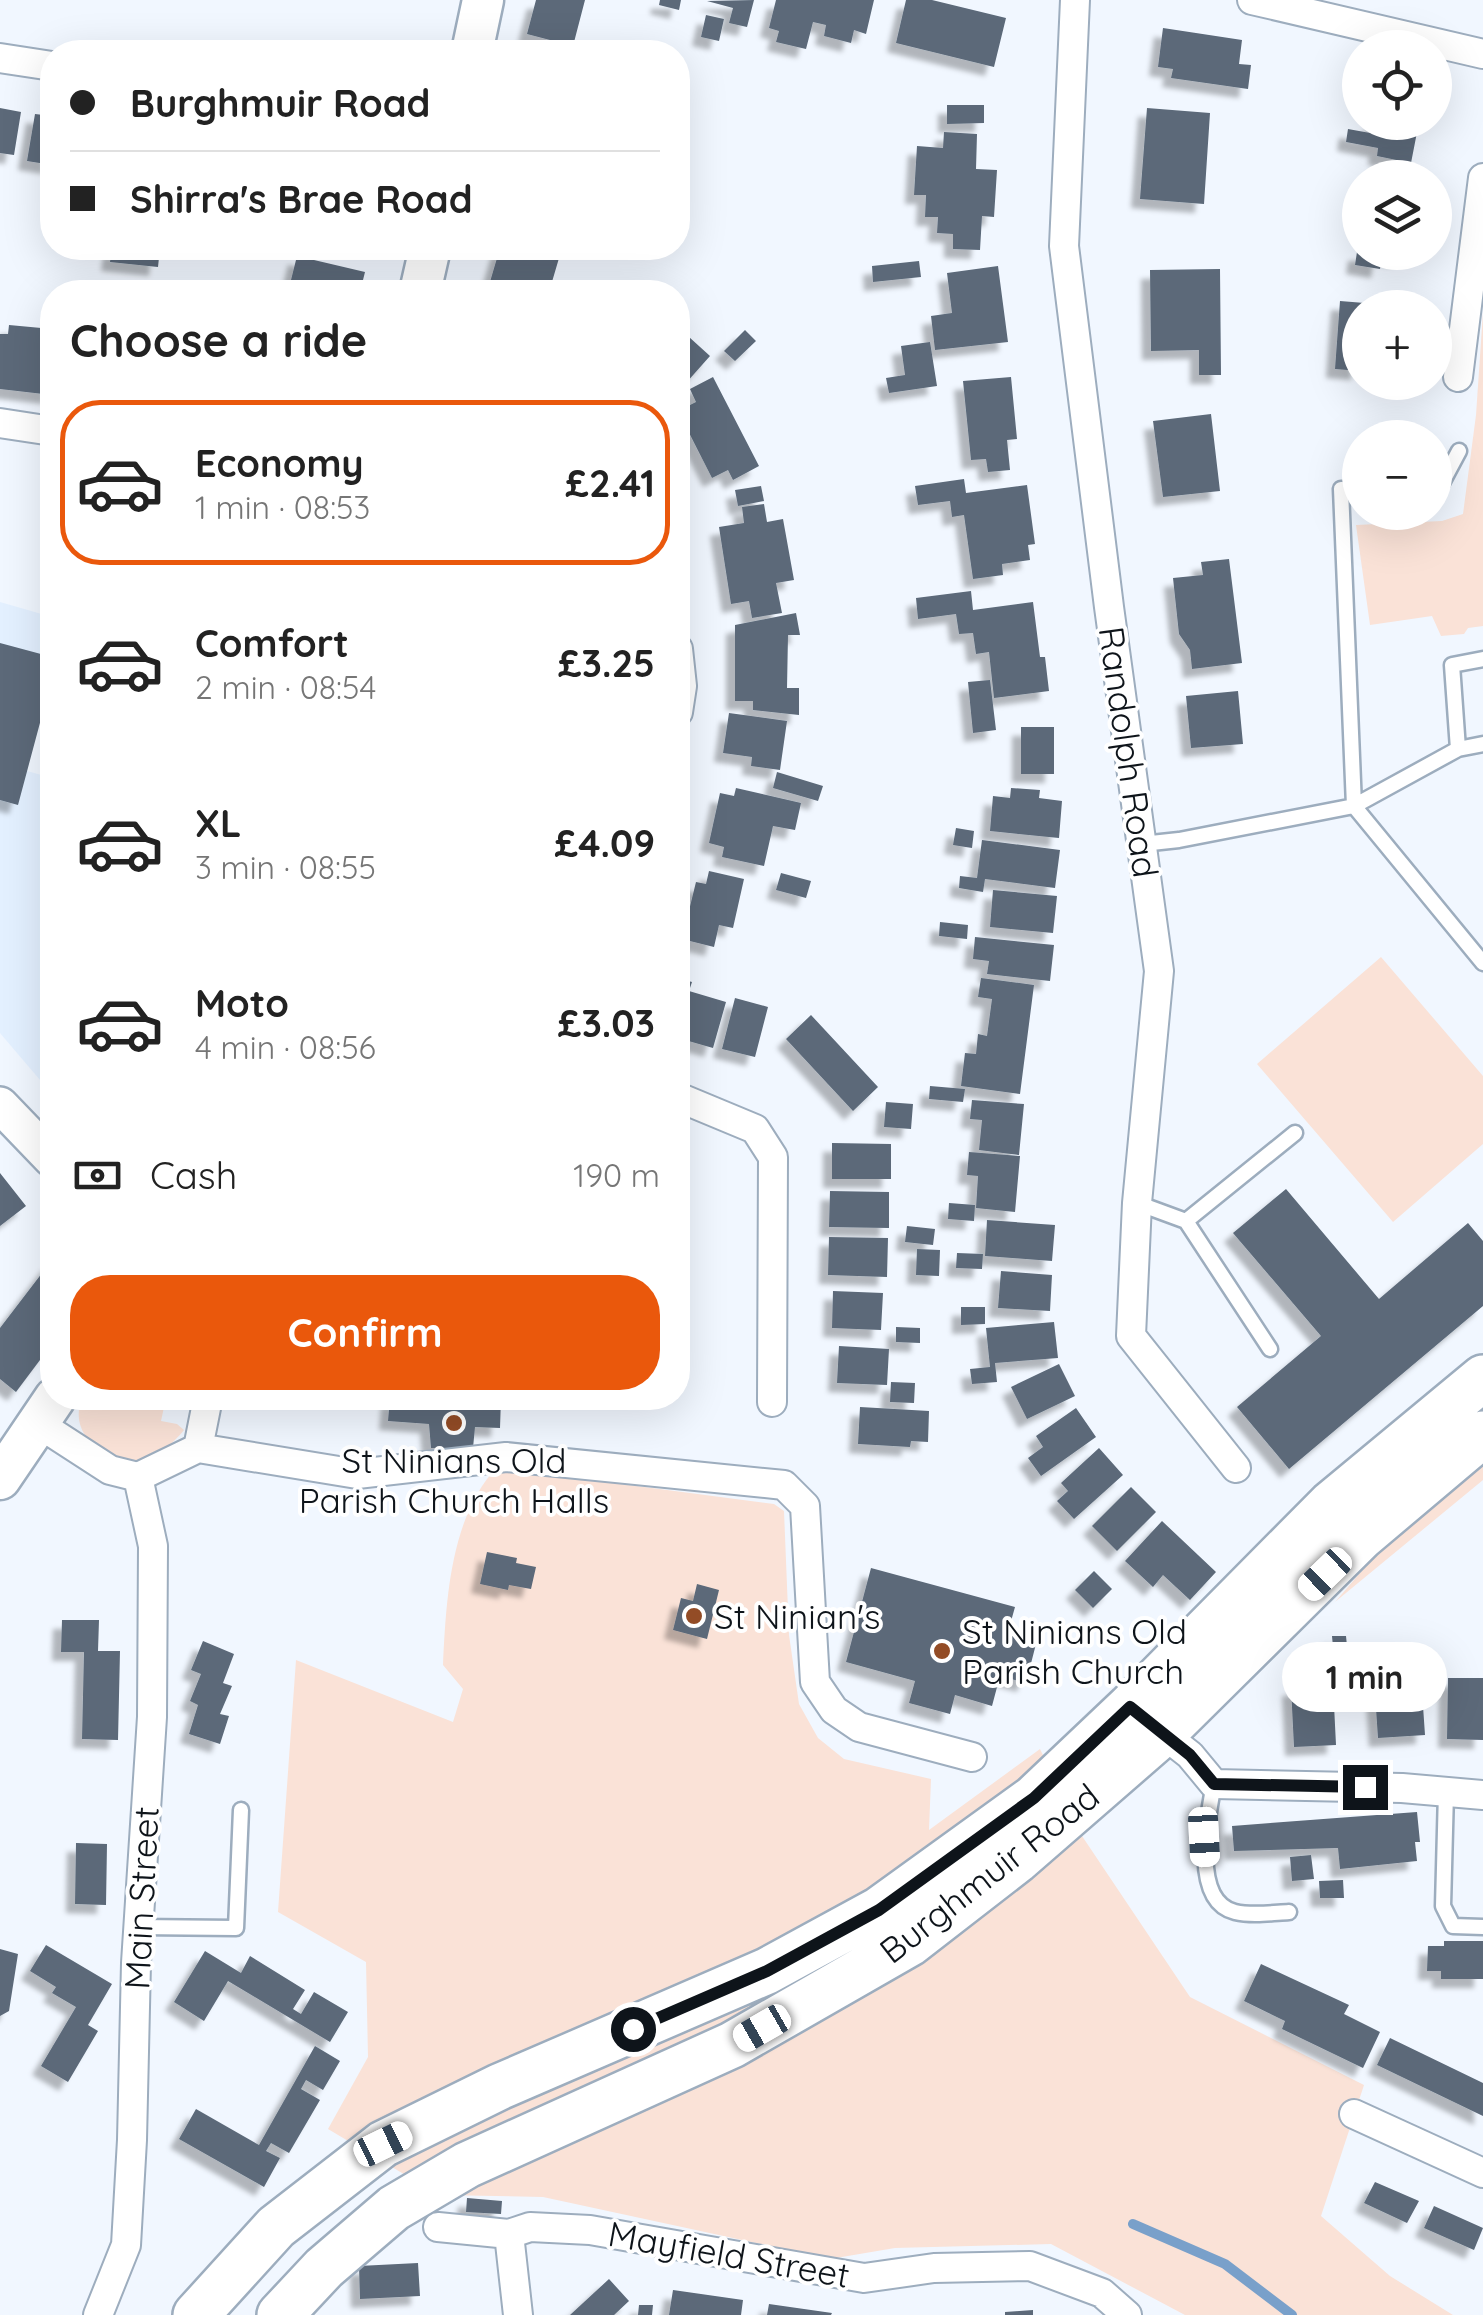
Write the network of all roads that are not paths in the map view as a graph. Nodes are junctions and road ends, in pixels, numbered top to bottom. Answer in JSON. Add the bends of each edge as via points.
{"nodes":[{"id":1,"x":483,"y":0,"type":"edge"},
{"id":2,"x":1075,"y":0,"type":"edge"},
{"id":3,"x":1252,"y":0,"type":"edge"},
{"id":4,"x":475,"y":40,"type":"edge"},
{"id":5,"x":1483,"y":54,"type":"edge"},
{"id":6,"x":0,"y":58,"type":"edge"},
{"id":7,"x":40,"y":64,"type":"edge"},
{"id":8,"x":1483,"y":178,"type":"edge"},
{"id":9,"x":1458,"y":378,"type":"dead end"},
{"id":10,"x":0,"y":424,"type":"edge"},
{"id":11,"x":40,"y":429,"type":"edge"},
{"id":12,"x":1459,"y":451,"type":"dead end"},
{"id":13,"x":1452,"y":464,"type":"edge"},
{"id":14,"x":1344,"y":530,"type":"edge"},
{"id":15,"x":1483,"y":659,"type":"edge"},
{"id":16,"x":1483,"y":744,"type":"edge"},
{"id":17,"x":1458,"y":749,"type":"junction"},
{"id":18,"x":1354,"y":806,"type":"junction"},
{"id":19,"x":1142,"y":844,"type":"junction"},
{"id":20,"x":1483,"y":963,"type":"edge"},
{"id":21,"x":690,"y":1102,"type":"edge"},
{"id":22,"x":0,"y":1105,"type":"edge"},
{"id":23,"x":1295,"y":1133,"type":"dead end"},
{"id":24,"x":40,"y":1147,"type":"edge"},
{"id":25,"x":1137,"y":1203,"type":"junction"},
{"id":26,"x":1186,"y":1221,"type":"junction"},
{"id":27,"x":1270,"y":1349,"type":"dead end"},
{"id":28,"x":1483,"y":1378,"type":"edge"},
{"id":29,"x":772,"y":1402,"type":"dead end"},
{"id":30,"x":47,"y":1410,"type":"edge"},
{"id":31,"x":206,"y":1410,"type":"edge"},
{"id":32,"x":1483,"y":1434,"type":"edge"},
{"id":33,"x":198,"y":1448,"type":"junction"},
{"id":34,"x":1236,"y":1468,"type":"dead end"},
{"id":35,"x":138,"y":1477,"type":"junction"},
{"id":36,"x":0,"y":1479,"type":"edge"},
{"id":37,"x":1146,"y":1720,"type":"junction"},
{"id":38,"x":972,"y":1756,"type":"dead end"},
{"id":39,"x":1214,"y":1784,"type":"junction"},
{"id":40,"x":1446,"y":1792,"type":"junction"},
{"id":41,"x":1483,"y":1795,"type":"edge"},
{"id":42,"x":241,"y":1810,"type":"dead end"},
{"id":43,"x":1290,"y":1912,"type":"dead end"},
{"id":44,"x":138,"y":1927,"type":"junction"},
{"id":45,"x":1483,"y":1927,"type":"edge"},
{"id":46,"x":1354,"y":2114,"type":"dead end"},
{"id":47,"x":1483,"y":2172,"type":"edge"},
{"id":48,"x":438,"y":2227,"type":"dead end"},
{"id":49,"x":509,"y":2234,"type":"junction"},
{"id":50,"x":98,"y":2315,"type":"edge"},
{"id":51,"x":196,"y":2315,"type":"edge"},
{"id":52,"x":280,"y":2315,"type":"edge"},
{"id":53,"x":518,"y":2315,"type":"edge"},
{"id":54,"x":1127,"y":2315,"type":"edge"}],
"edges":[{"from":1,"to":4,"type":"main road"},
{"from":2,"to":19,"type":"street","name":"Randolph Road","via":[[1064,246]]},
{"from":3,"to":5,"type":"street"},
{"from":6,"to":7,"type":"street"},
{"from":8,"to":9,"type":"street"},
{"from":10,"to":11,"type":"street"},
{"from":12,"to":13,"type":"lane"},
{"from":14,"to":18,"type":"lane"},
{"from":15,"to":17,"type":"lane","via":[[1452,664]]},
{"from":16,"to":17,"type":"lane"},
{"from":17,"to":18,"type":"lane"},
{"from":18,"to":19,"type":"lane"},
{"from":18,"to":20,"type":"lane"},
{"from":19,"to":25,"type":"street","name":"Randolph Road","via":[[1160,971]]},
{"from":21,"to":29,"type":"street","via":[[755,1130],[773,1157]]},
{"from":22,"to":24,"type":"street"},
{"from":23,"to":26,"type":"lane"},
{"from":25,"to":26,"type":"lane"},
{"from":25,"to":34,"type":"street","name":"Randolph Road","via":[[1131,1336]]},
{"from":26,"to":27,"type":"lane"},
{"from":28,"to":37,"type":"main road","name":"Burghmuir Road","via":[[1331,1504]]},
{"from":30,"to":35,"type":"street","via":[[110,1470]]},
{"from":30,"to":36,"type":"main road"},
{"from":31,"to":33,"type":"street"},
{"from":32,"to":37,"type":"main road","name":"Burghmuir Road"},
{"from":33,"to":35,"type":"street"},
{"from":33,"to":38,"type":"street","via":[[357,1474],[506,1457],[784,1485],[805,1506],[815,1682],[824,1696],[859,1727]]},
{"from":35,"to":44,"type":"street","name":"Main Street","via":[[153,1565],[152,1717]]},
{"from":37,"to":39,"type":"street"},
{"from":37,"to":51,"type":"main road","name":"Burghmuir Road","via":[[879,1910],[767,1971],[383,2144],[276,2226]]},
{"from":37,"to":52,"type":"main road","name":"Burghmuir Road","via":[[1017,1860],[910,1942],[732,2045],[467,2165],[394,2208]]},
{"from":39,"to":40,"type":"street"},
{"from":39,"to":43,"type":"lane","via":[[1204,1837],[1206,1873],[1220,1902],[1231,1912]]},
{"from":40,"to":41,"type":"street"},
{"from":40,"to":45,"type":"lane","via":[[1444,1906],[1452,1926]]},
{"from":42,"to":44,"type":"lane","via":[[236,1928]]},
{"from":44,"to":50,"type":"street","name":"Main Street","via":[[126,2245]]},
{"from":46,"to":47,"type":"street"},
{"from":48,"to":49,"type":"street","name":"Mayfield Street"},
{"from":49,"to":53,"type":"street"},
{"from":49,"to":54,"type":"street","name":"Mayfield Street","via":[[530,2227],[590,2230],[864,2278],[1030,2266],[1102,2294]]}]}
